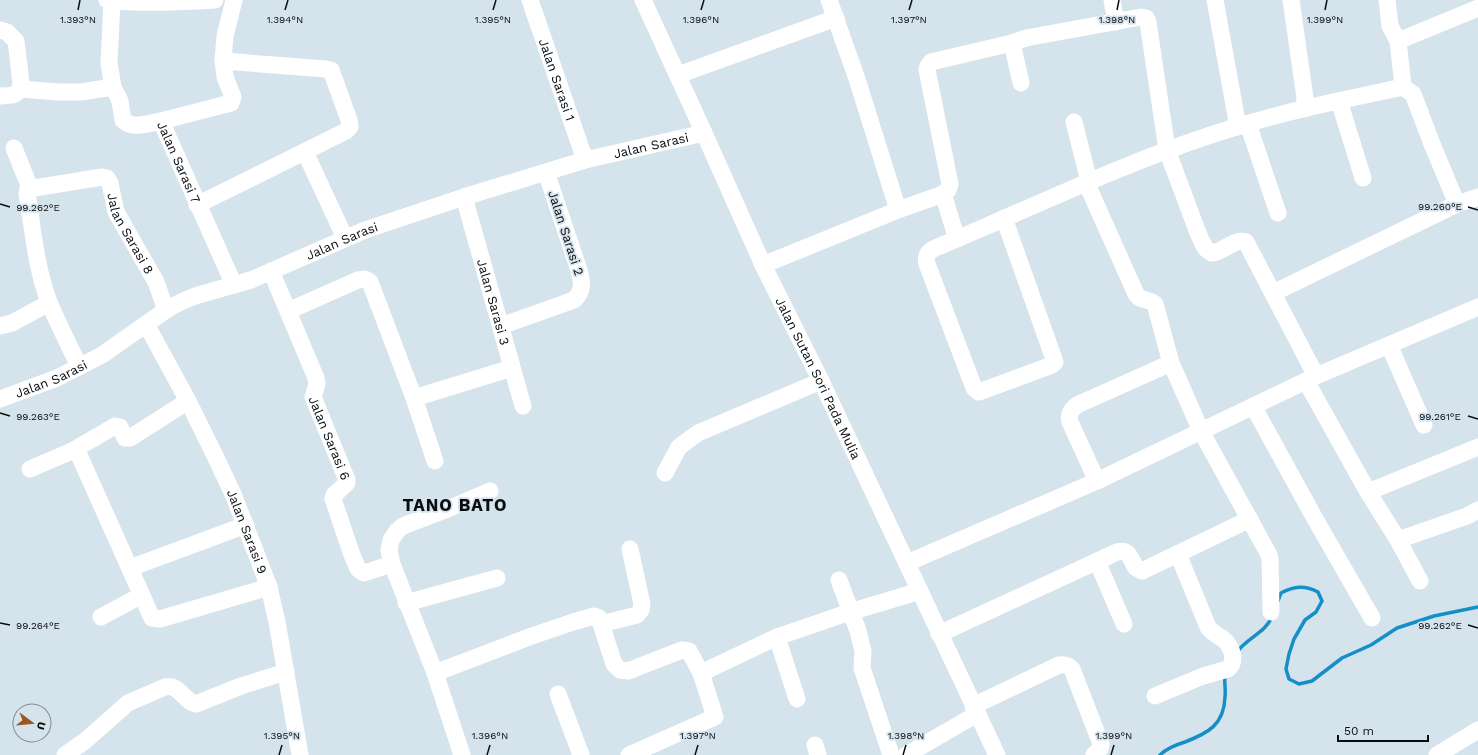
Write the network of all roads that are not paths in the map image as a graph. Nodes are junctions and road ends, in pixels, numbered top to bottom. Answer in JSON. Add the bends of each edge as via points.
{"nodes":[{"id":1,"x":110,"y":0,"type":"edge"},
{"id":2,"x":215,"y":0,"type":"edge"},
{"id":3,"x":234,"y":0,"type":"edge"},
{"id":4,"x":530,"y":0,"type":"edge"},
{"id":5,"x":643,"y":0,"type":"edge"},
{"id":6,"x":829,"y":0,"type":"edge"},
{"id":7,"x":1112,"y":0,"type":"edge"},
{"id":8,"x":1215,"y":0,"type":"edge"},
{"id":9,"x":1291,"y":0,"type":"edge"},
{"id":10,"x":1387,"y":0,"type":"edge"},
{"id":11,"x":1478,"y":8,"type":"edge"},
{"id":12,"x":836,"y":18,"type":"junction"},
{"id":13,"x":1116,"y":22,"type":"junction"},
{"id":14,"x":0,"y":30,"type":"edge"},
{"id":15,"x":1398,"y":41,"type":"junction"},
{"id":16,"x":1012,"y":43,"type":"junction"},
{"id":17,"x":223,"y":61,"type":"junction"},
{"id":18,"x":678,"y":75,"type":"junction"},
{"id":19,"x":1021,"y":83,"type":"dead end"},
{"id":20,"x":113,"y":87,"type":"junction"},
{"id":21,"x":1403,"y":87,"type":"junction"},
{"id":22,"x":20,"y":89,"type":"junction"},
{"id":23,"x":0,"y":96,"type":"edge"},
{"id":24,"x":1339,"y":101,"type":"junction"},
{"id":25,"x":1304,"y":108,"type":"junction"},
{"id":26,"x":161,"y":121,"type":"junction"},
{"id":27,"x":1074,"y":122,"type":"dead end"},
{"id":28,"x":1243,"y":126,"type":"junction"},
{"id":29,"x":704,"y":133,"type":"junction"},
{"id":30,"x":14,"y":148,"type":"dead end"},
{"id":31,"x":1167,"y":150,"type":"junction"},
{"id":32,"x":305,"y":152,"type":"junction"},
{"id":33,"x":585,"y":160,"type":"junction"},
{"id":34,"x":546,"y":172,"type":"junction"},
{"id":35,"x":1364,"y":178,"type":"dead end"},
{"id":36,"x":1087,"y":182,"type":"junction"},
{"id":37,"x":30,"y":188,"type":"junction"},
{"id":38,"x":943,"y":194,"type":"junction"},
{"id":39,"x":464,"y":197,"type":"junction"},
{"id":40,"x":1478,"y":197,"type":"edge"},
{"id":41,"x":1457,"y":204,"type":"junction"},
{"id":42,"x":198,"y":205,"type":"junction"},
{"id":43,"x":898,"y":210,"type":"junction"},
{"id":44,"x":1278,"y":213,"type":"dead end"},
{"id":45,"x":1004,"y":218,"type":"junction"},
{"id":46,"x":345,"y":238,"type":"junction"},
{"id":47,"x":957,"y":239,"type":"junction"},
{"id":48,"x":763,"y":265,"type":"junction"},
{"id":49,"x":271,"y":271,"type":"junction"},
{"id":50,"x":234,"y":285,"type":"junction"},
{"id":51,"x":1273,"y":293,"type":"junction"},
{"id":52,"x":49,"y":303,"type":"junction"},
{"id":53,"x":1478,"y":307,"type":"edge"},
{"id":54,"x":166,"y":310,"type":"junction"},
{"id":55,"x":288,"y":311,"type":"junction"},
{"id":56,"x":146,"y":324,"type":"junction"},
{"id":57,"x":0,"y":326,"type":"edge"},
{"id":58,"x":501,"y":326,"type":"junction"},
{"id":59,"x":1389,"y":345,"type":"junction"},
{"id":60,"x":1171,"y":363,"type":"junction"},
{"id":61,"x":79,"y":366,"type":"junction"},
{"id":62,"x":512,"y":368,"type":"junction"},
{"id":63,"x":1311,"y":378,"type":"junction"},
{"id":64,"x":821,"y":381,"type":"junction"},
{"id":65,"x":414,"y":398,"type":"junction"},
{"id":66,"x":0,"y":399,"type":"edge"},
{"id":67,"x":188,"y":401,"type":"junction"},
{"id":68,"x":523,"y":406,"type":"dead end"},
{"id":69,"x":1253,"y":406,"type":"junction"},
{"id":70,"x":1424,"y":425,"type":"dead end"},
{"id":71,"x":1201,"y":431,"type":"junction"},
{"id":72,"x":1478,"y":448,"type":"edge"},
{"id":73,"x":72,"y":451,"type":"junction"},
{"id":74,"x":435,"y":461,"type":"dead end"},
{"id":75,"x":30,"y":469,"type":"dead end"},
{"id":76,"x":665,"y":473,"type":"dead end"},
{"id":77,"x":1096,"y":481,"type":"junction"},
{"id":78,"x":490,"y":491,"type":"dead end"},
{"id":79,"x":1368,"y":492,"type":"junction"},
{"id":80,"x":1478,"y":510,"type":"edge"},
{"id":81,"x":1250,"y":519,"type":"junction"},
{"id":82,"x":246,"y":525,"type":"junction"},
{"id":83,"x":1398,"y":540,"type":"junction"},
{"id":84,"x":630,"y":549,"type":"dead end"},
{"id":85,"x":1178,"y":554,"type":"junction"},
{"id":86,"x":1097,"y":561,"type":"junction"},
{"id":87,"x":907,"y":563,"type":"junction"},
{"id":88,"x":392,"y":564,"type":"junction"},
{"id":89,"x":130,"y":568,"type":"junction"},
{"id":90,"x":497,"y":578,"type":"dead end"},
{"id":91,"x":839,"y":580,"type":"dead end"},
{"id":92,"x":1420,"y":581,"type":"dead end"},
{"id":93,"x":269,"y":587,"type":"junction"},
{"id":94,"x":920,"y":591,"type":"junction"},
{"id":95,"x":142,"y":595,"type":"junction"},
{"id":96,"x":406,"y":602,"type":"junction"},
{"id":97,"x":850,"y":612,"type":"junction"},
{"id":98,"x":1271,"y":612,"type":"dead end"},
{"id":99,"x":101,"y":617,"type":"dead end"},
{"id":100,"x":1372,"y":618,"type":"dead end"},
{"id":101,"x":601,"y":624,"type":"junction"},
{"id":102,"x":1124,"y":624,"type":"dead end"},
{"id":103,"x":939,"y":634,"type":"junction"},
{"id":104,"x":778,"y":637,"type":"junction"},
{"id":105,"x":286,"y":672,"type":"junction"},
{"id":106,"x":435,"y":673,"type":"junction"},
{"id":107,"x":701,"y":673,"type":"junction"},
{"id":108,"x":558,"y":694,"type":"dead end"},
{"id":109,"x":1155,"y":696,"type":"dead end"},
{"id":110,"x":797,"y":699,"type":"dead end"},
{"id":111,"x":975,"y":710,"type":"junction"},
{"id":112,"x":1478,"y":730,"type":"edge"},
{"id":113,"x":65,"y":755,"type":"edge"},
{"id":114,"x":300,"y":755,"type":"edge"},
{"id":115,"x":462,"y":755,"type":"edge"},
{"id":116,"x":581,"y":755,"type":"edge"},
{"id":117,"x":629,"y":755,"type":"edge"},
{"id":118,"x":892,"y":755,"type":"edge"},
{"id":119,"x":906,"y":755,"type":"edge"},
{"id":120,"x":997,"y":755,"type":"edge"},
{"id":121,"x":1094,"y":755,"type":"edge"},
{"id":122,"x":1436,"y":755,"type":"edge"}],
"edges":[{"from":1,"to":2,"type":"street"},
{"from":1,"to":20,"type":"street","name":"Jalan Sarasi 7","via":[[109,63]]},
{"from":3,"to":17,"type":"street","via":[[225,36]]},
{"from":4,"to":33,"type":"street","name":"Jalan Sarasi 1"},
{"from":5,"to":18,"type":"street","name":"Jalan Sutan Sori Pada Mulia"},
{"from":6,"to":12,"type":"street"},
{"from":7,"to":13,"type":"street"},
{"from":8,"to":28,"type":"street"},
{"from":9,"to":25,"type":"street","via":[[1305,98]]},
{"from":10,"to":15,"type":"street","via":[[1390,26]]},
{"from":11,"to":15,"type":"street"},
{"from":12,"to":18,"type":"street"},
{"from":12,"to":43,"type":"street"},
{"from":13,"to":16,"type":"street","via":[[1026,38]]},
{"from":13,"to":31,"type":"street","via":[[1144,17],[1148,22]]},
{"from":14,"to":22,"type":"street","via":[[7,32],[16,41]]},
{"from":15,"to":21,"type":"street"},
{"from":16,"to":19,"type":"street"},
{"from":16,"to":38,"type":"street","via":[[931,62],[928,66],[950,184]]},
{"from":17,"to":26,"type":"street","via":[[225,77],[233,97],[231,103]]},
{"from":17,"to":32,"type":"street","via":[[330,70],[350,120],[350,127]]},
{"from":18,"to":29,"type":"street","name":"Jalan Sutan Sori Pada Mulia"},
{"from":20,"to":22,"type":"street","via":[[81,92]]},
{"from":20,"to":26,"type":"street","name":"Jalan Sarasi 7","via":[[120,101],[125,123],[135,125]]},
{"from":21,"to":24,"type":"street"},
{"from":21,"to":41,"type":"street","via":[[1413,94]]},
{"from":22,"to":23,"type":"street","via":[[14,95]]},
{"from":24,"to":25,"type":"street"},
{"from":24,"to":35,"type":"street"},
{"from":25,"to":28,"type":"street"},
{"from":26,"to":42,"type":"street","name":"Jalan Sarasi 7"},
{"from":27,"to":36,"type":"street"},
{"from":28,"to":31,"type":"street"},
{"from":28,"to":44,"type":"street"},
{"from":29,"to":33,"type":"street","name":"Jalan Sarasi"},
{"from":29,"to":48,"type":"street","name":"Jalan Sutan Sori Pada Mulia"},
{"from":30,"to":37,"type":"street"},
{"from":31,"to":36,"type":"street"},
{"from":31,"to":51,"type":"street","via":[[1205,248],[1214,253],[1244,241]]},
{"from":32,"to":42,"type":"street"},
{"from":32,"to":46,"type":"street"},
{"from":33,"to":34,"type":"street","name":"Jalan Sarasi"},
{"from":34,"to":39,"type":"street","name":"Jalan Sarasi"},
{"from":34,"to":58,"type":"street","name":"Jalan Sarasi 2","via":[[582,280],[580,294],[574,300]]},
{"from":36,"to":45,"type":"street"},
{"from":36,"to":60,"type":"street","via":[[1136,294],[1155,304]]},
{"from":37,"to":52,"type":"street","via":[[27,194],[36,256]]},
{"from":37,"to":54,"type":"street","name":"Jalan Sarasi 8","via":[[107,178],[116,212],[156,282]]},
{"from":38,"to":43,"type":"street"},
{"from":38,"to":47,"type":"street"},
{"from":39,"to":46,"type":"street","name":"Jalan Sarasi"},
{"from":39,"to":58,"type":"street","name":"Jalan Sarasi 3"},
{"from":40,"to":41,"type":"street"},
{"from":41,"to":51,"type":"street"},
{"from":42,"to":50,"type":"street","name":"Jalan Sarasi 7"},
{"from":43,"to":48,"type":"street"},
{"from":45,"to":47,"type":"street"},
{"from":45,"to":47,"type":"street","via":[[1055,362],[982,392],[977,392],[974,388],[926,258],[933,249]]},
{"from":46,"to":49,"type":"street","name":"Jalan Sarasi"},
{"from":48,"to":64,"type":"street","name":"Jalan Sutan Sori Pada Mulia"},
{"from":49,"to":50,"type":"street","name":"Jalan Sarasi"},
{"from":49,"to":55,"type":"street","name":"Jalan Sarasi 6"},
{"from":50,"to":54,"type":"street","name":"Jalan Sarasi","via":[[195,296]]},
{"from":51,"to":63,"type":"street"},
{"from":52,"to":57,"type":"street","via":[[12,323]]},
{"from":52,"to":61,"type":"street"},
{"from":53,"to":59,"type":"street"},
{"from":54,"to":56,"type":"street","name":"Jalan Sarasi"},
{"from":55,"to":65,"type":"street","via":[[358,280],[368,280]]},
{"from":55,"to":88,"type":"street","name":"Jalan Sarasi 6","via":[[316,378],[313,397],[347,480],[347,484],[333,499],[352,555],[358,569],[364,573]]},
{"from":56,"to":61,"type":"street","name":"Jalan Sarasi","via":[[102,355]]},
{"from":56,"to":67,"type":"street","name":"Jalan Sarasi 9"},
{"from":58,"to":62,"type":"street","name":"Jalan Sarasi 3"},
{"from":59,"to":63,"type":"street"},
{"from":59,"to":70,"type":"street"},
{"from":60,"to":71,"type":"street"},
{"from":60,"to":77,"type":"street","via":[[1077,406],[1070,412],[1070,422]]},
{"from":61,"to":66,"type":"street","name":"Jalan Sarasi","via":[[57,378]]},
{"from":62,"to":65,"type":"street"},
{"from":62,"to":68,"type":"street","name":"Jalan Sarasi 3"},
{"from":63,"to":69,"type":"street"},
{"from":63,"to":79,"type":"street"},
{"from":64,"to":76,"type":"street","via":[[698,433],[679,447]]},
{"from":64,"to":87,"type":"street","name":"Jalan Sutan Sori Pada Mulia"},
{"from":65,"to":74,"type":"street"},
{"from":67,"to":73,"type":"street","via":[[130,438],[125,438],[120,427],[115,426]]},
{"from":67,"to":82,"type":"street","name":"Jalan Sarasi 9"},
{"from":69,"to":71,"type":"street"},
{"from":69,"to":100,"type":"street"},
{"from":71,"to":77,"type":"street"},
{"from":71,"to":81,"type":"street"},
{"from":72,"to":79,"type":"street"},
{"from":73,"to":75,"type":"street"},
{"from":73,"to":89,"type":"street","via":[[79,455]]},
{"from":77,"to":87,"type":"street"},
{"from":78,"to":88,"type":"street","via":[[403,526],[391,540],[389,550]]},
{"from":79,"to":83,"type":"street"},
{"from":80,"to":83,"type":"street"},
{"from":81,"to":85,"type":"street"},
{"from":81,"to":98,"type":"street","via":[[1270,558]]},
{"from":82,"to":89,"type":"street"},
{"from":82,"to":93,"type":"street","name":"Jalan Sarasi 9"},
{"from":83,"to":92,"type":"street"},
{"from":84,"to":101,"type":"street","via":[[642,604],[641,610],[637,615]]},
{"from":85,"to":86,"type":"street","via":[[1142,571],[1136,568],[1129,553],[1124,550]]},
{"from":85,"to":109,"type":"street","via":[[1208,627],[1225,640],[1230,647],[1233,662],[1231,667],[1223,671],[1203,676]]},
{"from":86,"to":102,"type":"street"},
{"from":86,"to":103,"type":"street"},
{"from":87,"to":94,"type":"street","name":"Jalan Sutan Sori Pada Mulia"},
{"from":88,"to":96,"type":"street"},
{"from":89,"to":95,"type":"street"},
{"from":90,"to":96,"type":"street"},
{"from":91,"to":97,"type":"street"},
{"from":93,"to":95,"type":"street","via":[[160,619],[152,618]]},
{"from":93,"to":105,"type":"street","name":"Jalan Sarasi 9"},
{"from":94,"to":97,"type":"street"},
{"from":94,"to":103,"type":"street","name":"Jalan Sutan Sori Pada Mulia"},
{"from":95,"to":99,"type":"street"},
{"from":96,"to":106,"type":"street"},
{"from":97,"to":104,"type":"street"},
{"from":97,"to":118,"type":"street","via":[[863,652],[862,668]]},
{"from":101,"to":106,"type":"street","via":[[599,618],[594,616],[573,622]]},
{"from":101,"to":107,"type":"street","via":[[614,664],[620,670],[628,671],[685,650],[691,652]]},
{"from":103,"to":111,"type":"street","name":"Jalan Sutan Sori Pada Mulia"},
{"from":104,"to":107,"type":"street"},
{"from":104,"to":110,"type":"street"},
{"from":105,"to":113,"type":"street","via":[[196,704],[189,702],[175,687],[165,687],[128,702],[85,741]]},
{"from":105,"to":114,"type":"street","name":"Jalan Sarasi 9"},
{"from":106,"to":115,"type":"street"},
{"from":107,"to":117,"type":"street","via":[[715,717]]},
{"from":108,"to":116,"type":"street"},
{"from":111,"to":119,"type":"street"},
{"from":111,"to":120,"type":"street","name":"Jalan Sutan Sori Pada Mulia"},
{"from":111,"to":121,"type":"street","via":[[1059,665],[1069,666],[1101,744]]},
{"from":112,"to":122,"type":"street"}]}
